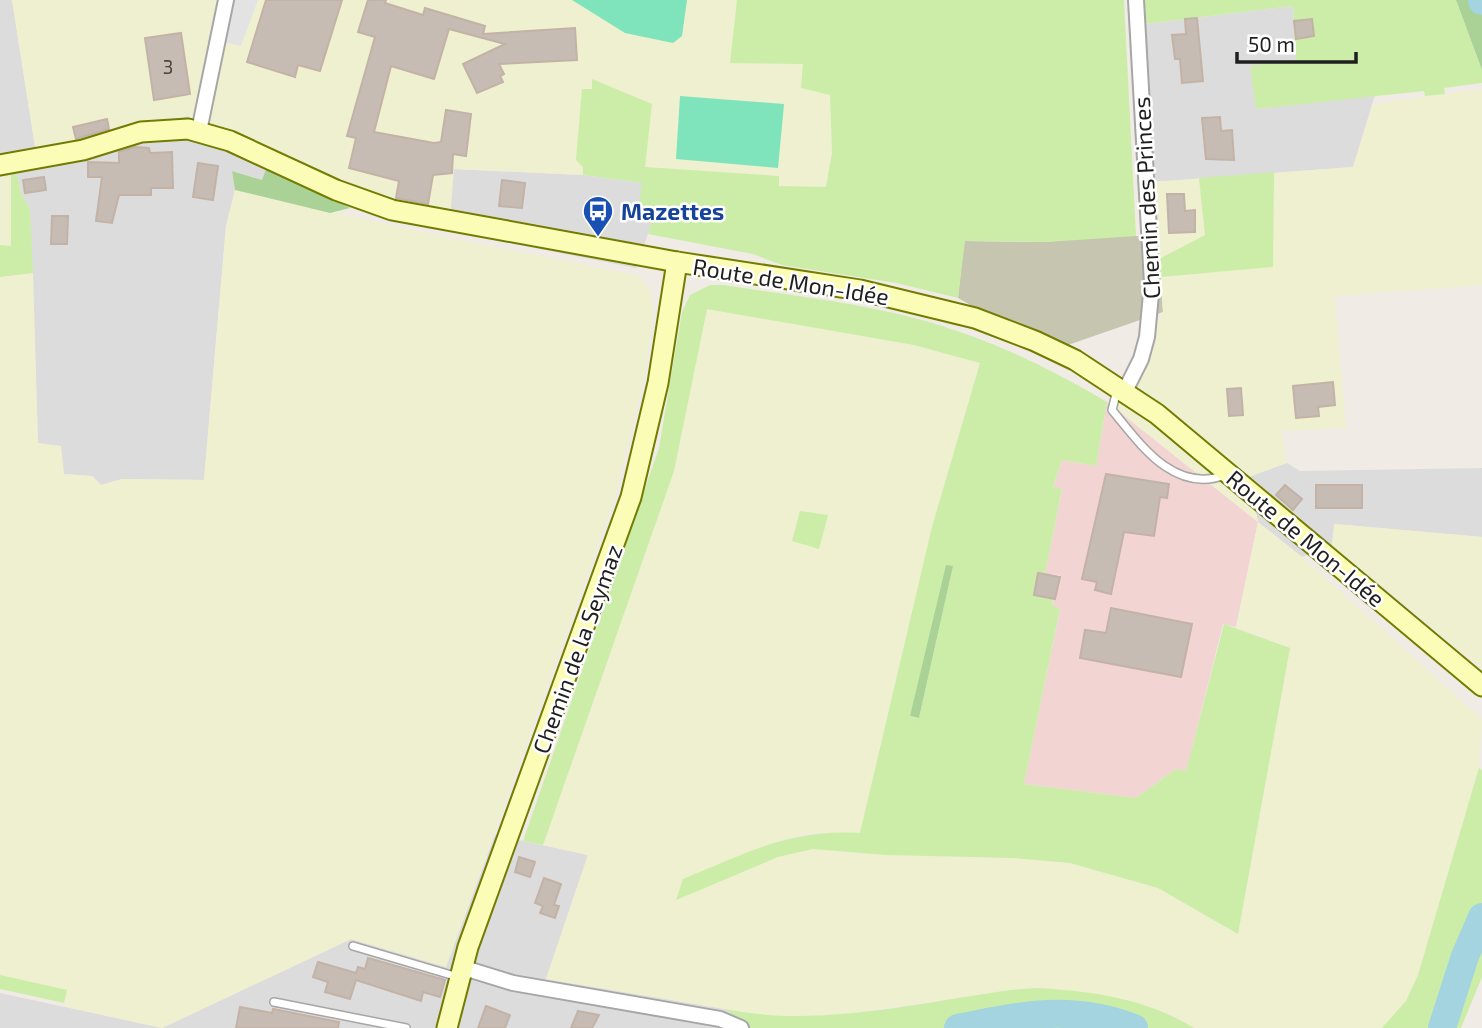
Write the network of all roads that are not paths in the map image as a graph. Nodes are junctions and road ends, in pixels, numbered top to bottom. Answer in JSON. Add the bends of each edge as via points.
{"nodes":[{"id":1,"x":226,"y":0,"type":"edge"},
{"id":2,"x":1136,"y":0,"type":"edge"},
{"id":3,"x":200,"y":131,"type":"junction"},
{"id":4,"x":0,"y":165,"type":"edge"},
{"id":5,"x":677,"y":262,"type":"junction"},
{"id":6,"x":1121,"y":388,"type":"junction"},
{"id":7,"x":1230,"y":474,"type":"junction"},
{"id":8,"x":1482,"y":686,"type":"edge"},
{"id":9,"x":353,"y":946,"type":"dead end"},
{"id":10,"x":460,"y":972,"type":"junction"},
{"id":11,"x":274,"y":1002,"type":"dead end"},
{"id":12,"x":406,"y":1028,"type":"edge"},
{"id":13,"x":447,"y":1028,"type":"edge"},
{"id":14,"x":741,"y":1028,"type":"edge"}],
"edges":[{"from":1,"to":3,"type":"street"},
{"from":2,"to":6,"type":"street","name":"Chemin des Princes","via":[[1152,283],[1141,359]]},
{"from":3,"to":4,"type":"street","name":"Route de Mon-Idée","via":[[141,132],[83,150]]},
{"from":3,"to":5,"type":"street","name":"Route de Mon-Idée","via":[[378,206]]},
{"from":5,"to":6,"type":"street","name":"Route de Mon-Idée","via":[[932,305],[1035,341]]},
{"from":5,"to":10,"type":"street","name":"Chemin de la Seymaz","via":[[658,383],[631,497]]},
{"from":6,"to":7,"type":"street","name":"Route de Mon-Idée"},
{"from":6,"to":7,"type":"lane","via":[[1112,410],[1168,472],[1208,481]]},
{"from":7,"to":8,"type":"street","name":"Route de Mon-Idée"},
{"from":9,"to":10,"type":"lane"},
{"from":10,"to":13,"type":"street","name":"Chemin de la Seymaz"},
{"from":10,"to":14,"type":"street","via":[[720,1019]]},
{"from":11,"to":12,"type":"lane"}]}
